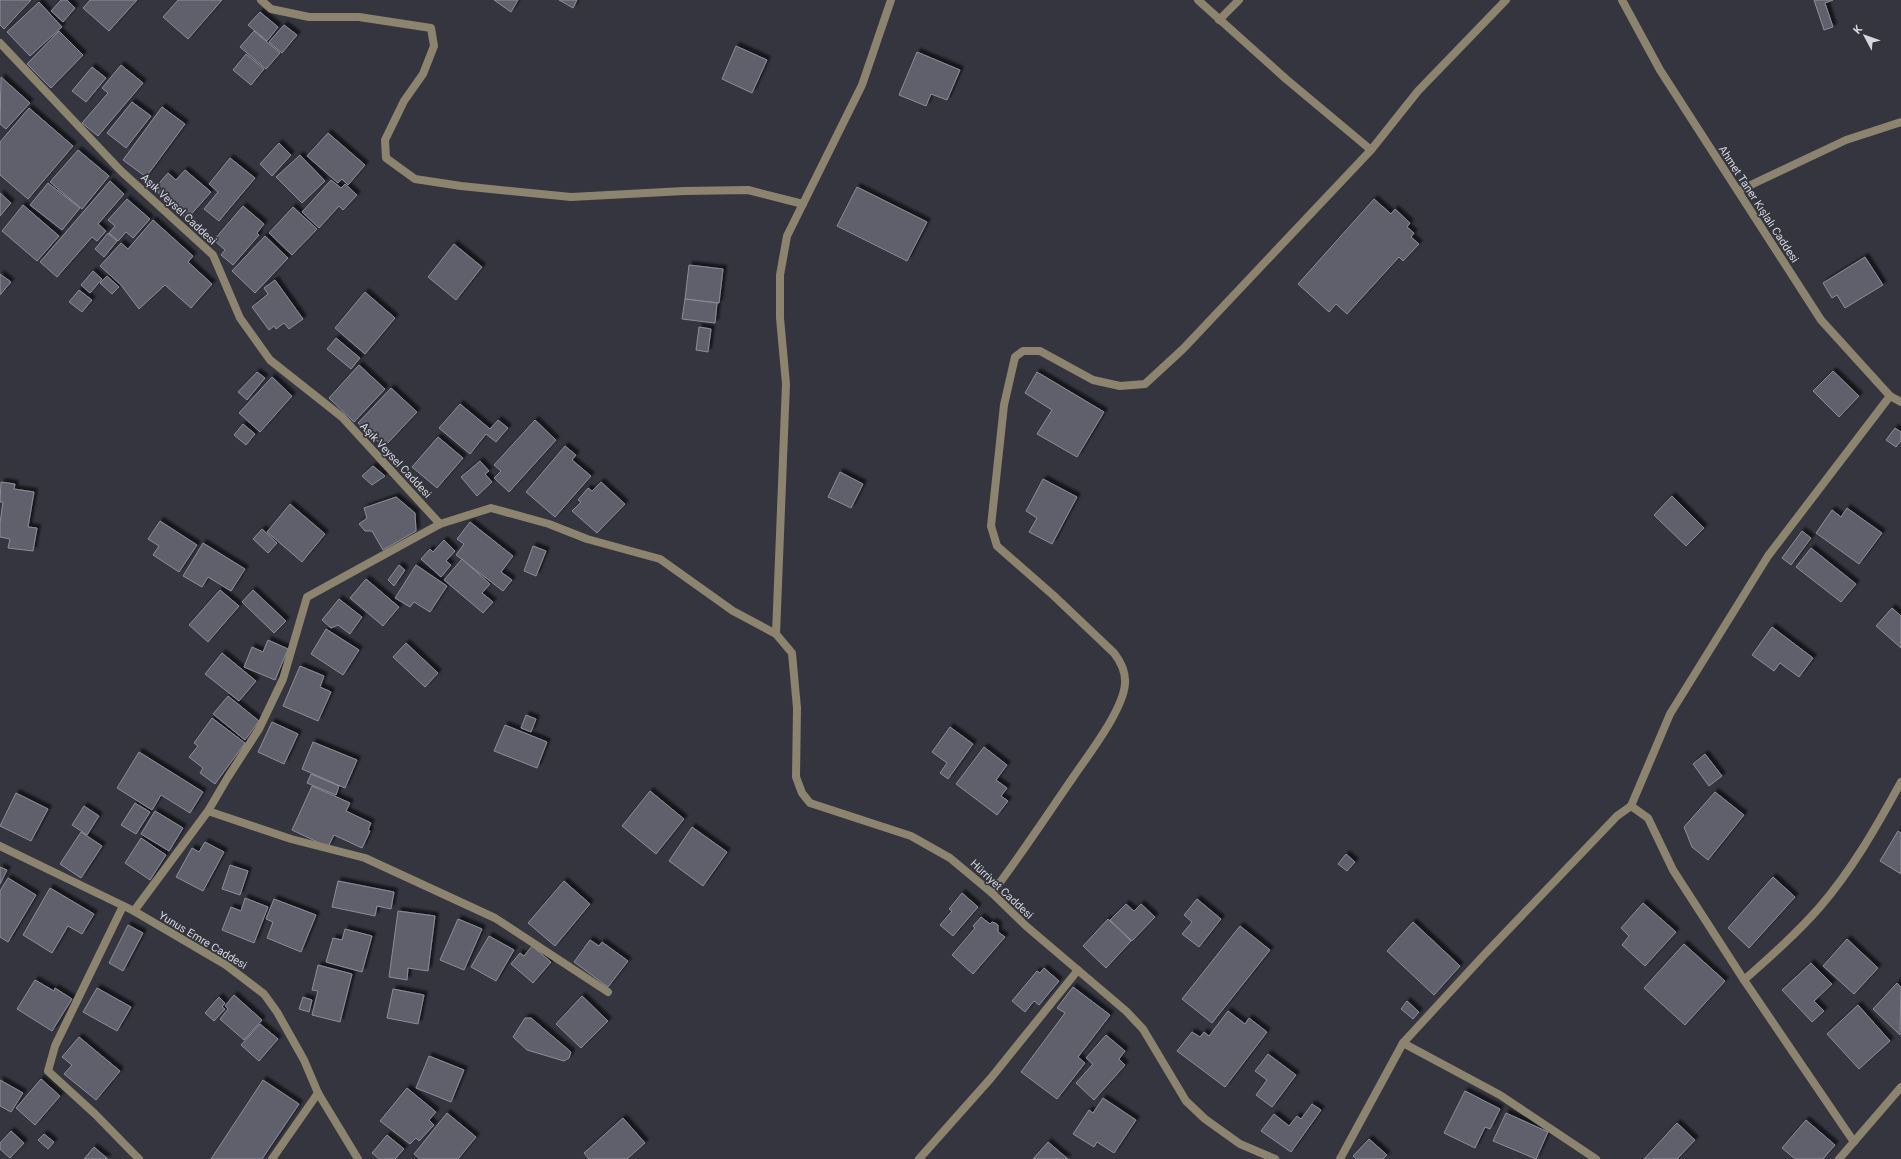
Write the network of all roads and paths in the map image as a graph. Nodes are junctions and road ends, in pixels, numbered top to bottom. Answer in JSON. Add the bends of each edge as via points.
{"nodes":[{"id":1,"x":261,"y":0,"type":"edge"},
{"id":2,"x":891,"y":0,"type":"edge"},
{"id":3,"x":1198,"y":0,"type":"edge"},
{"id":4,"x":1239,"y":0,"type":"edge"},
{"id":5,"x":1506,"y":0,"type":"edge"},
{"id":6,"x":1622,"y":0,"type":"edge"},
{"id":7,"x":1219,"y":20,"type":"junction"},
{"id":8,"x":0,"y":44,"type":"edge"},
{"id":9,"x":1901,"y":122,"type":"edge"},
{"id":10,"x":1371,"y":150,"type":"junction"},
{"id":11,"x":1738,"y":191,"type":"junction"},
{"id":12,"x":803,"y":204,"type":"junction"},
{"id":13,"x":1890,"y":396,"type":"junction"},
{"id":14,"x":1901,"y":402,"type":"edge"},
{"id":15,"x":440,"y":524,"type":"junction"},
{"id":16,"x":776,"y":634,"type":"junction"},
{"id":17,"x":1901,"y":782,"type":"edge"},
{"id":18,"x":1631,"y":806,"type":"junction"},
{"id":19,"x":208,"y":811,"type":"junction"},
{"id":20,"x":0,"y":846,"type":"edge"},
{"id":21,"x":992,"y":893,"type":"junction"},
{"id":22,"x":123,"y":906,"type":"junction"},
{"id":23,"x":134,"y":911,"type":"junction"},
{"id":24,"x":1078,"y":970,"type":"junction"},
{"id":25,"x":1744,"y":980,"type":"junction"},
{"id":26,"x":608,"y":992,"type":"dead end"},
{"id":27,"x":1403,"y":1043,"type":"junction"},
{"id":28,"x":1901,"y":1087,"type":"edge"},
{"id":29,"x":318,"y":1093,"type":"junction"},
{"id":30,"x":1854,"y":1142,"type":"junction"},
{"id":31,"x":139,"y":1159,"type":"edge"},
{"id":32,"x":272,"y":1159,"type":"edge"},
{"id":33,"x":358,"y":1159,"type":"edge"},
{"id":34,"x":919,"y":1159,"type":"edge"},
{"id":35,"x":1275,"y":1159,"type":"edge"},
{"id":36,"x":1340,"y":1159,"type":"edge"},
{"id":37,"x":1596,"y":1159,"type":"edge"},
{"id":38,"x":1839,"y":1159,"type":"edge"}],
"edges":[{"from":1,"to":12,"type":"street","via":[[271,9],[309,17],[359,17],[431,28],[434,46],[424,74],[404,101],[385,140],[386,158],[415,179],[571,197],[748,190]]},
{"from":2,"to":12,"type":"street","via":[[862,85]]},
{"from":3,"to":7,"type":"street"},
{"from":4,"to":7,"type":"street"},
{"from":5,"to":10,"type":"street","via":[[1418,91]]},
{"from":6,"to":11,"type":"street","name":"Ahmet Taner Kışlalı Caddesi","via":[[1660,70]]},
{"from":7,"to":10,"type":"street"},
{"from":8,"to":15,"type":"street","name":"Aşık Veysel Caddesi","via":[[121,171],[213,255],[240,318],[270,360],[342,417]]},
{"from":9,"to":11,"type":"street","via":[[1846,140]]},
{"from":10,"to":21,"type":"street","via":[[1183,349],[1145,384],[1120,386],[1093,380],[1040,351],[1022,351],[1015,357],[1004,406],[991,526],[997,546],[1114,653],[1121,662],[1126,683],[1120,702],[1103,734]]},
{"from":11,"to":13,"type":"street","name":"Ahmet Taner Kışlalı Caddesi","via":[[1822,320]]},
{"from":12,"to":16,"type":"street","via":[[787,236],[780,275],[780,318],[786,384]]},
{"from":13,"to":14,"type":"street","name":"Ahmet Taner Kışlalı Caddesi"},
{"from":13,"to":18,"type":"street","via":[[1768,556],[1670,714]]},
{"from":15,"to":16,"type":"street","via":[[491,508],[660,559],[733,611]]},
{"from":15,"to":19,"type":"street","via":[[307,597],[283,679],[259,729]]},
{"from":16,"to":21,"type":"street","name":"Hürriyet Caddesi","via":[[792,653],[797,708],[796,777],[802,793],[810,803],[911,836],[950,858]]},
{"from":17,"to":25,"type":"street","via":[[1878,824],[1841,880],[1796,933]]},
{"from":18,"to":25,"type":"street","via":[[1648,818],[1673,870]]},
{"from":18,"to":27,"type":"street","via":[[1617,816]]},
{"from":19,"to":23,"type":"street"},
{"from":19,"to":26,"type":"street","via":[[291,840],[365,858],[495,918]]},
{"from":20,"to":22,"type":"street","name":"Yunus Emre Caddesi"},
{"from":21,"to":24,"type":"street","name":"Hürriyet Caddesi"},
{"from":22,"to":23,"type":"street","name":"Yunus Emre Caddesi"},
{"from":22,"to":31,"type":"street","via":[[55,1046],[48,1071]]},
{"from":23,"to":29,"type":"street","name":"Yunus Emre Caddesi","via":[[226,965],[264,994],[304,1060]]},
{"from":24,"to":34,"type":"street","via":[[991,1078]]},
{"from":24,"to":35,"type":"street","name":"Hürriyet Caddesi","via":[[1143,1029],[1186,1101],[1195,1110],[1240,1144]]},
{"from":25,"to":30,"type":"street"},
{"from":27,"to":36,"type":"street"},
{"from":27,"to":37,"type":"street","via":[[1500,1095]]},
{"from":28,"to":30,"type":"street"},
{"from":29,"to":32,"type":"street"},
{"from":29,"to":33,"type":"street","name":"Yunus Emre Caddesi"},
{"from":30,"to":38,"type":"street"}]}
